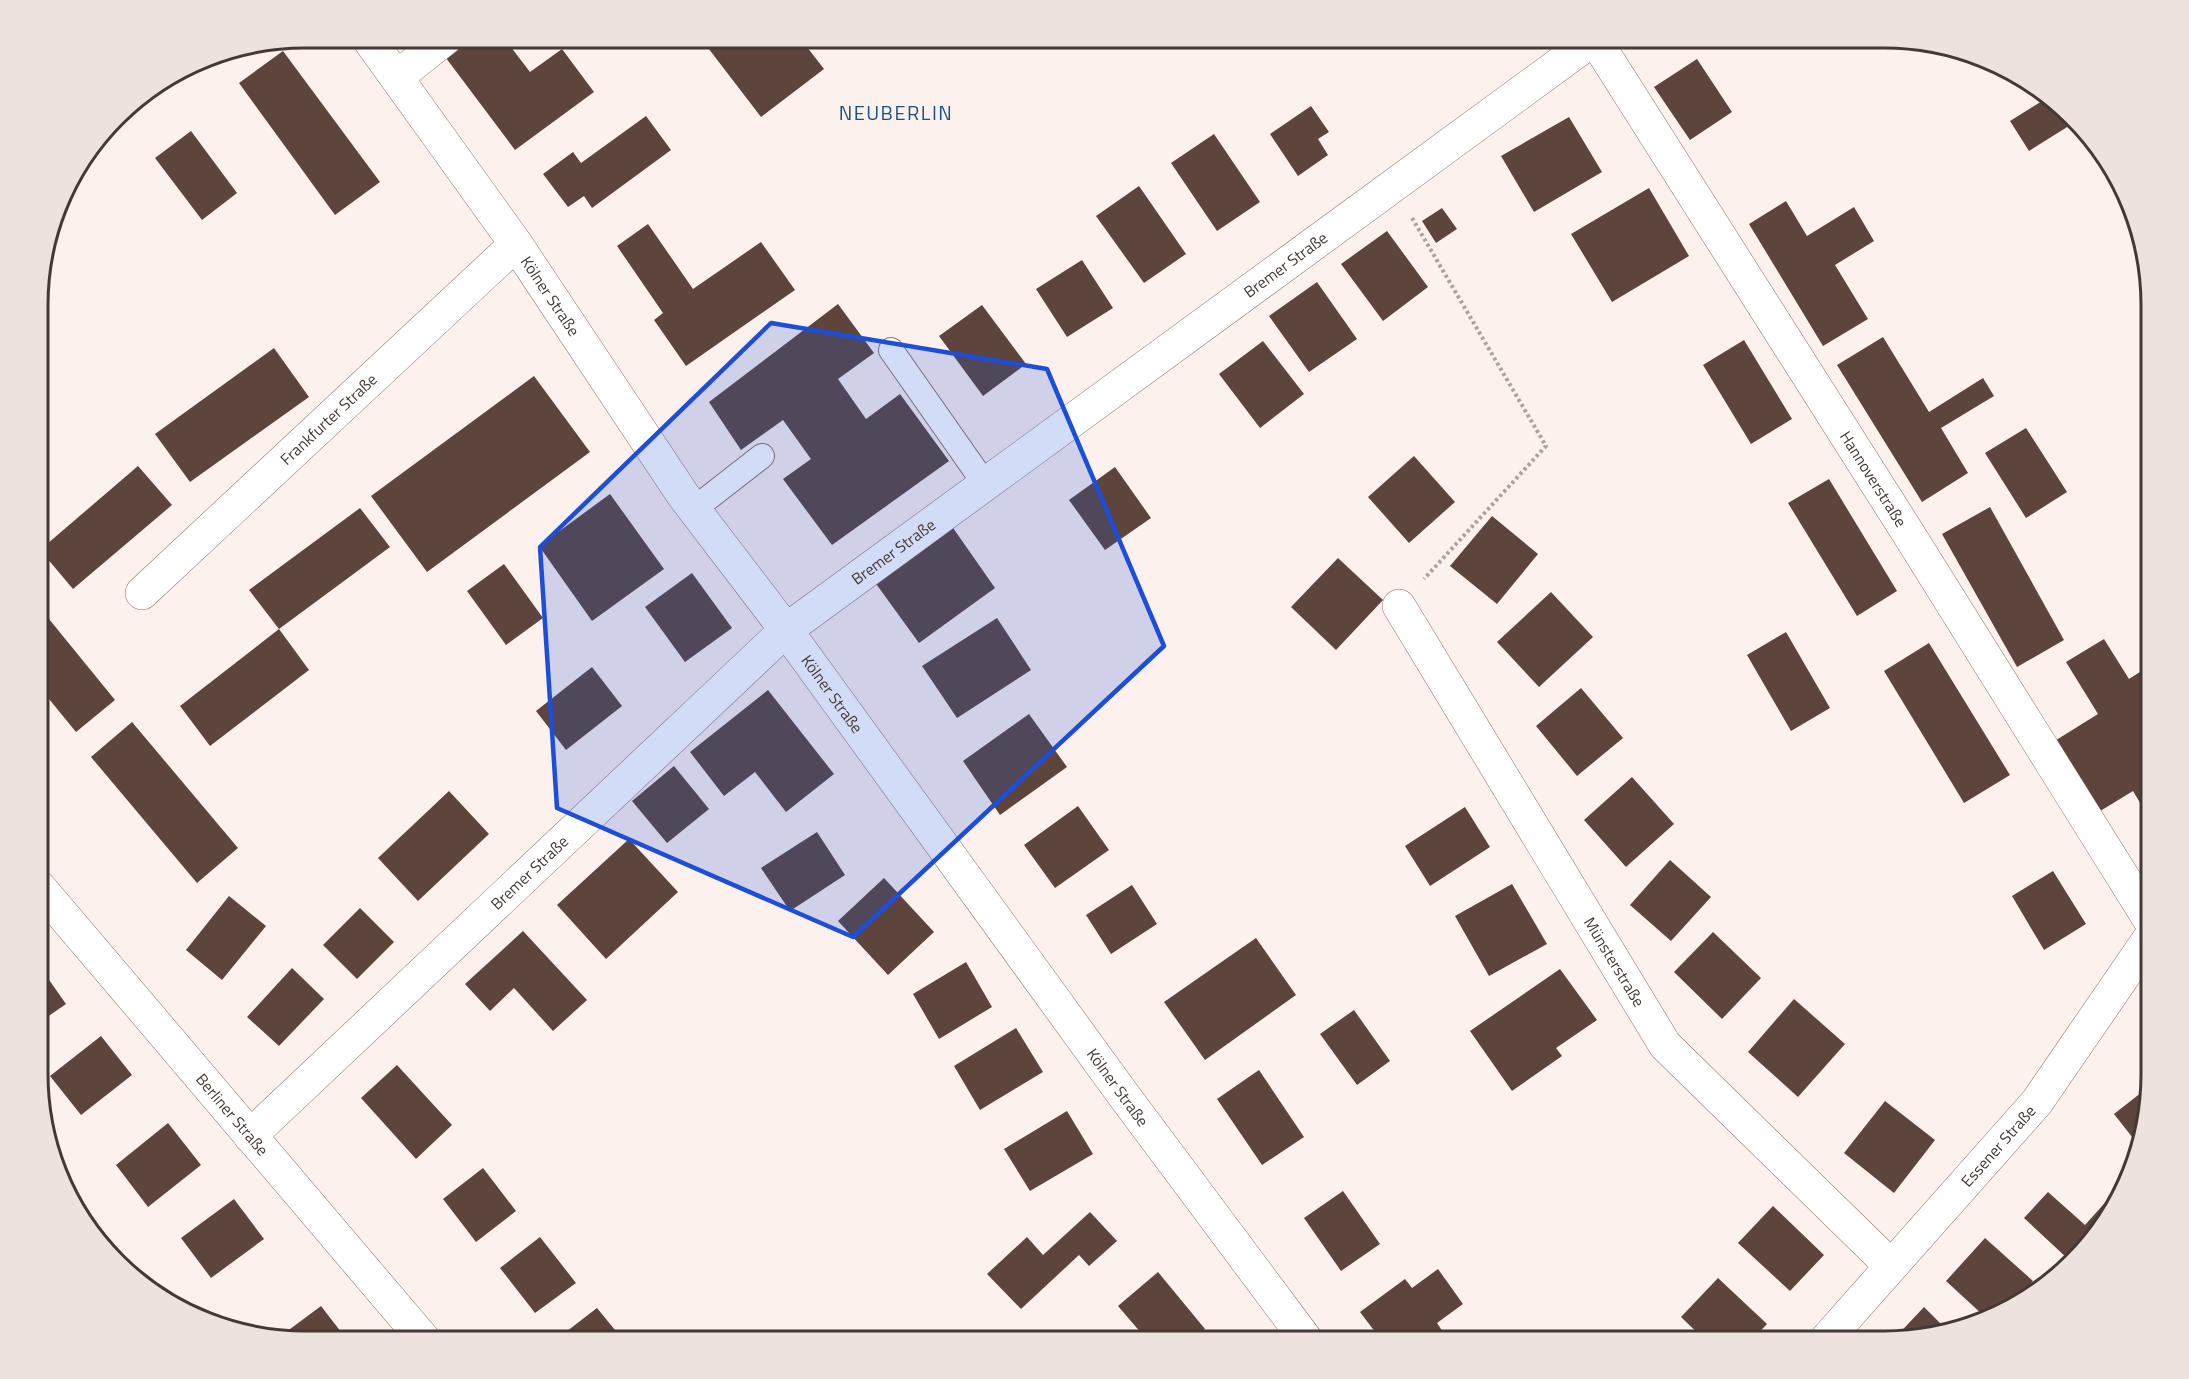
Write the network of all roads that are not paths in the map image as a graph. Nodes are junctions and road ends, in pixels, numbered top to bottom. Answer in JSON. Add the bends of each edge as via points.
{"nodes":[{"id":1,"x":376,"y":48,"type":"edge"},
{"id":2,"x":434,"y":48,"type":"edge"},
{"id":3,"x":1580,"y":48,"type":"edge"},
{"id":4,"x":1600,"y":48,"type":"edge"},
{"id":5,"x":397,"y":77,"type":"junction"},
{"id":6,"x":516,"y":244,"type":"junction"},
{"id":7,"x":891,"y":350,"type":"dead end"},
{"id":8,"x":762,"y":456,"type":"dead end"},
{"id":9,"x":986,"y":483,"type":"junction"},
{"id":10,"x":693,"y":508,"type":"junction"},
{"id":11,"x":142,"y":593,"type":"dead end"},
{"id":12,"x":1399,"y":606,"type":"road end"},
{"id":13,"x":786,"y":630,"type":"junction"},
{"id":14,"x":48,"y":897,"type":"edge"},
{"id":15,"x":2141,"y":906,"type":"edge"},
{"id":16,"x":2141,"y":951,"type":"edge"},
{"id":17,"x":250,"y":1136,"type":"junction"},
{"id":18,"x":1891,"y":1266,"type":"junction"},
{"id":19,"x":416,"y":1331,"type":"edge"},
{"id":20,"x":1300,"y":1331,"type":"edge"},
{"id":21,"x":1834,"y":1331,"type":"edge"}],
"edges":[{"from":1,"to":5,"type":"street","name":"Kölner Straße"},
{"from":2,"to":5,"type":"street"},
{"from":3,"to":9,"type":"street","name":"Bremer Straße"},
{"from":4,"to":15,"type":"street","name":"Hannoverstraße"},
{"from":5,"to":6,"type":"street","name":"Kölner Straße"},
{"from":6,"to":10,"type":"street","name":"Kölner Straße"},
{"from":6,"to":11,"type":"street","name":"Frankfurter Straße"},
{"from":7,"to":9,"type":"lane"},
{"from":8,"to":10,"type":"lane"},
{"from":9,"to":13,"type":"street","name":"Bremer Straße"},
{"from":10,"to":13,"type":"street","name":"Kölner Straße"},
{"from":12,"to":18,"type":"street","name":"Münsterstraße","via":[[1665,1045]]},
{"from":13,"to":17,"type":"street","name":"Bremer Straße"},
{"from":13,"to":20,"type":"street","name":"Kölner Straße"},
{"from":14,"to":17,"type":"street","name":"Berliner Straße"},
{"from":16,"to":18,"type":"street","name":"Essener Straße","via":[[2037,1102]]},
{"from":17,"to":19,"type":"street","name":"Berliner Straße"},
{"from":18,"to":21,"type":"street","name":"Essener Straße"}]}
